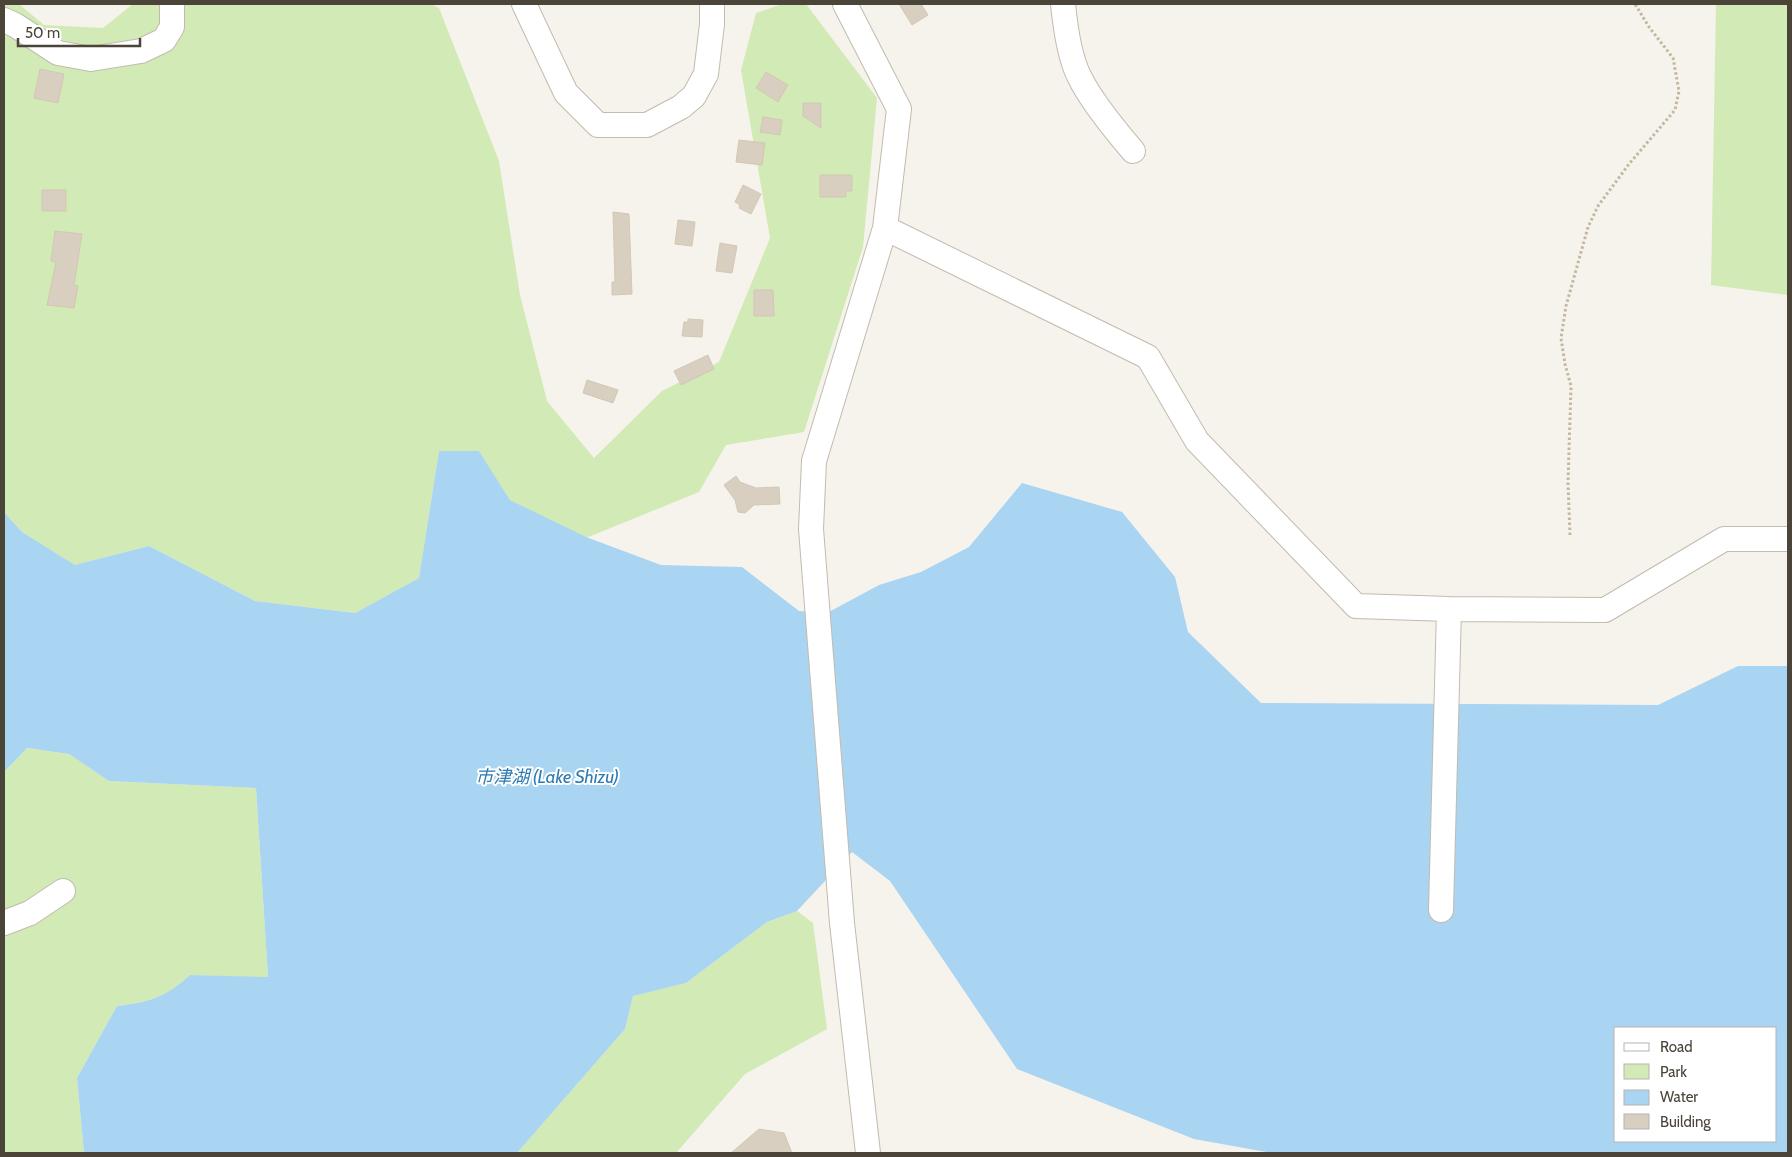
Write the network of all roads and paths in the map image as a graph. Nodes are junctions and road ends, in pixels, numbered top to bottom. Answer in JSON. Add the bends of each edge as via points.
{"nodes":[{"id":1,"x":172,"y":4,"type":"edge"},
{"id":2,"x":524,"y":4,"type":"edge"},
{"id":3,"x":712,"y":4,"type":"edge"},
{"id":4,"x":845,"y":4,"type":"edge"},
{"id":5,"x":1063,"y":4,"type":"edge"},
{"id":6,"x":1635,"y":4,"type":"edge"},
{"id":7,"x":4,"y":20,"type":"edge"},
{"id":8,"x":1134,"y":151,"type":"dead end"},
{"id":9,"x":885,"y":228,"type":"junction"},
{"id":10,"x":1570,"y":535,"type":"dead end"},
{"id":11,"x":1788,"y":539,"type":"edge"},
{"id":12,"x":1449,"y":619,"type":"junction"},
{"id":13,"x":63,"y":892,"type":"dead end"},
{"id":14,"x":1441,"y":910,"type":"dead end"},
{"id":15,"x":4,"y":923,"type":"edge"},
{"id":16,"x":868,"y":1153,"type":"edge"}],
"edges":[{"from":1,"to":7,"type":"street","via":[[172,27],[164,40],[141,51],[91,59],[58,53]]},
{"from":2,"to":3,"type":"street","via":[[566,93],[598,125],[647,125],[681,107],[694,96],[706,74]]},
{"from":4,"to":9,"type":"street","via":[[899,110]]},
{"from":5,"to":8,"type":"street","via":[[1078,75]]},
{"from":6,"to":10,"type":"path","via":[[1673,58],[1679,91],[1674,110],[1598,206],[1588,227],[1566,306],[1561,338],[1572,386],[1568,483]]},
{"from":9,"to":12,"type":"street","via":[[1148,357],[1197,441],[1356,606]]},
{"from":9,"to":16,"type":"street","via":[[814,462],[811,529],[842,923]]},
{"from":11,"to":12,"type":"street","via":[[1724,539],[1605,610]]},
{"from":12,"to":14,"type":"street"},
{"from":13,"to":15,"type":"street","via":[[30,913]]}]}
